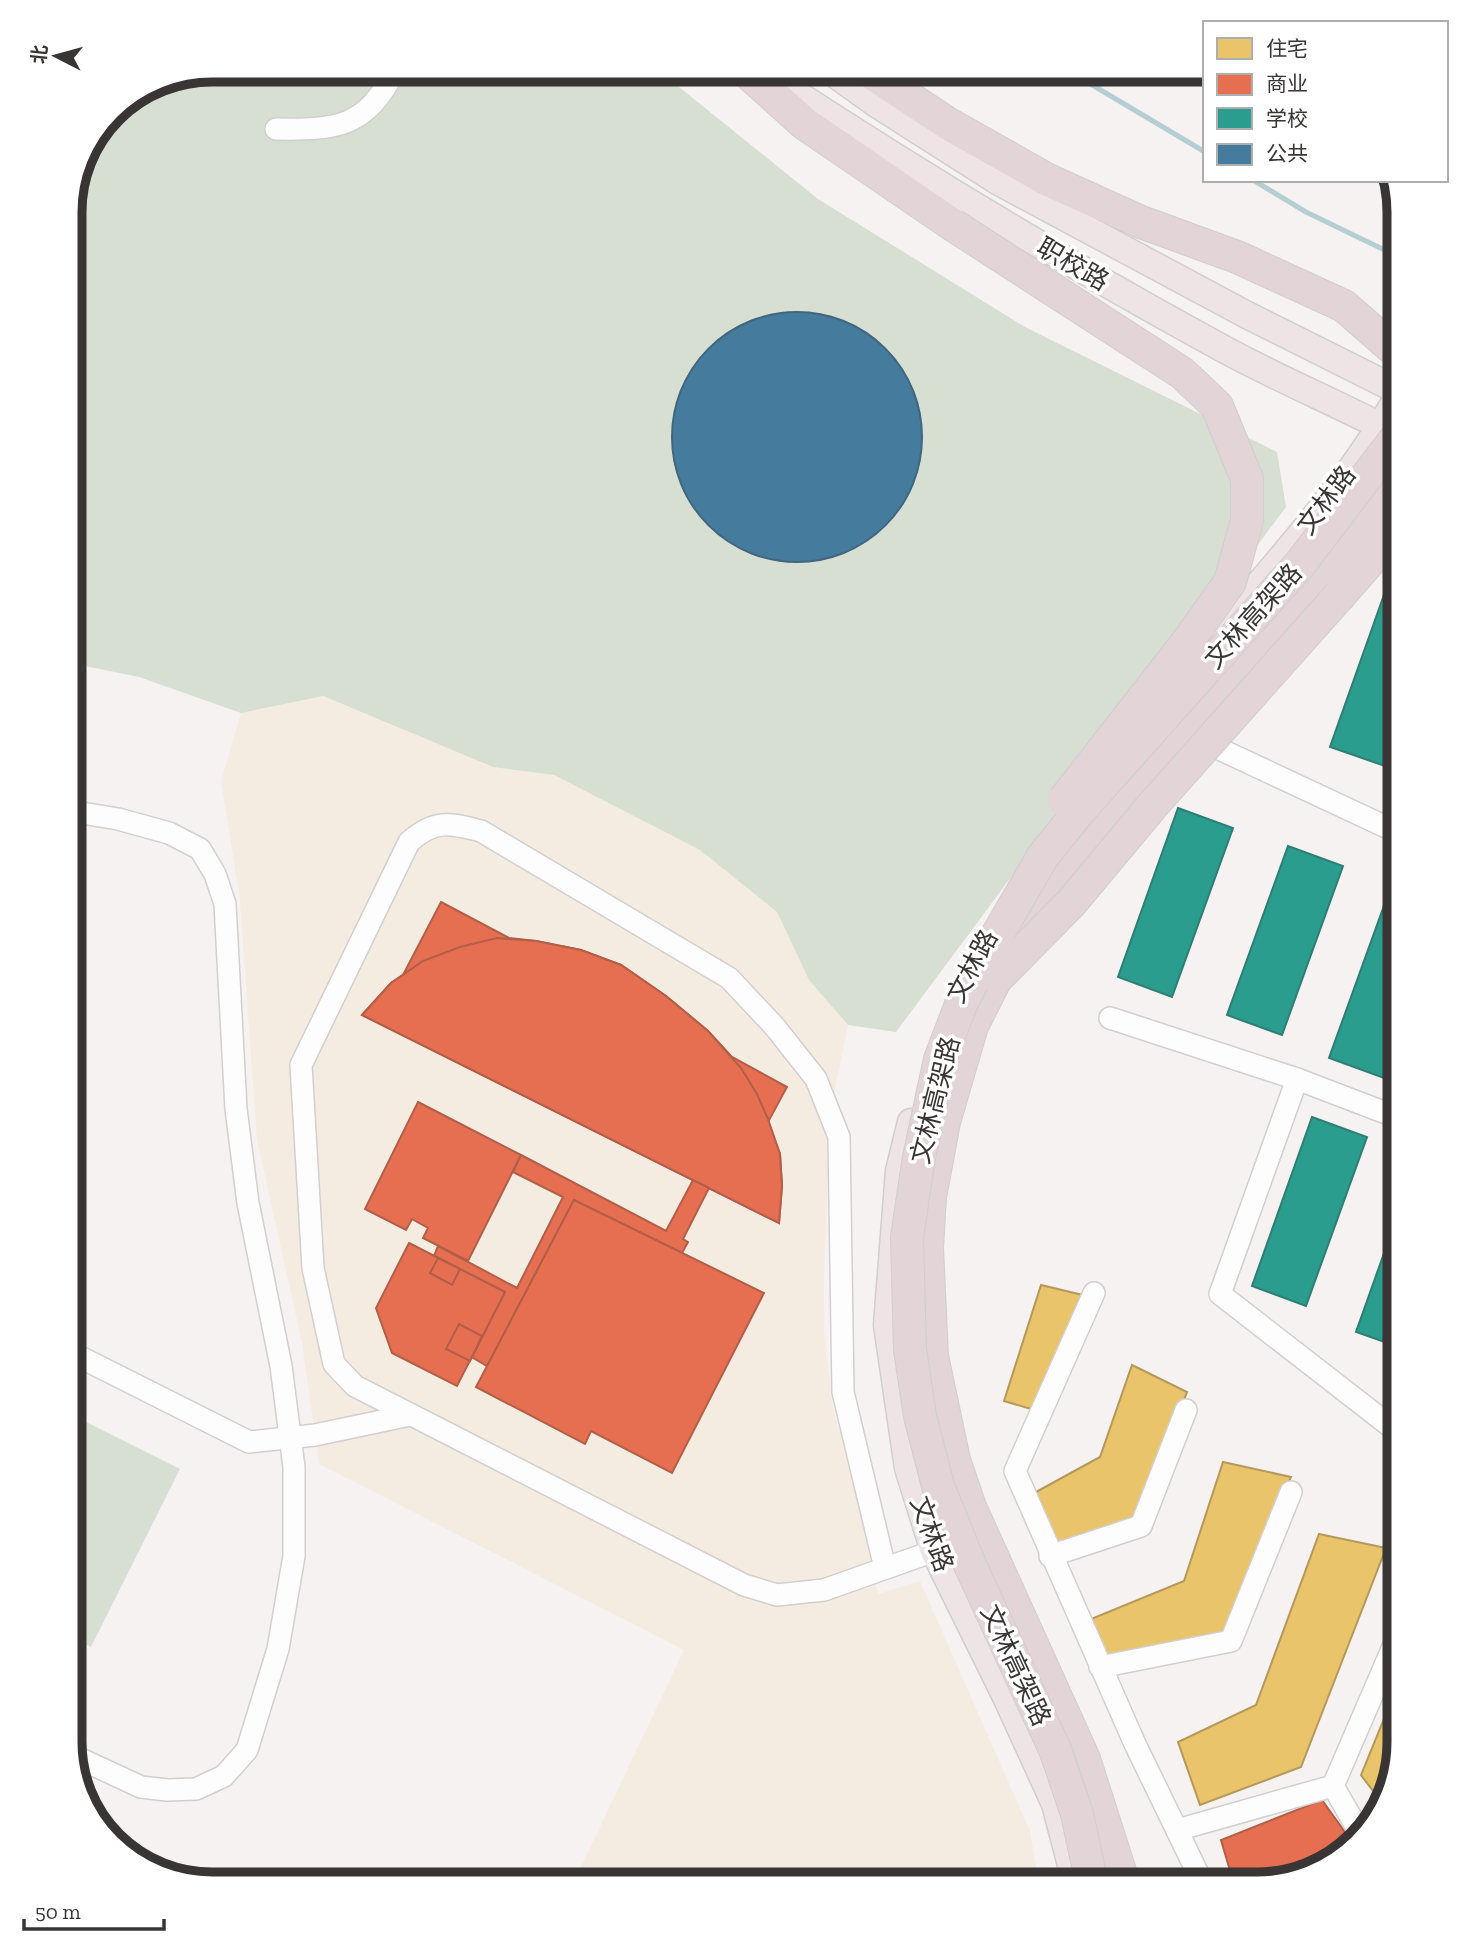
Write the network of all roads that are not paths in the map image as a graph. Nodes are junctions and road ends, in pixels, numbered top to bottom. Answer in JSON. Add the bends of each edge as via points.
{"nodes":[{"id":1,"x":388,"y":83,"type":"edge"},
{"id":2,"x":759,"y":83,"type":"edge"},
{"id":3,"x":780,"y":83,"type":"edge"},
{"id":4,"x":847,"y":83,"type":"edge"},
{"id":5,"x":886,"y":83,"type":"edge"},
{"id":6,"x":276,"y":129,"type":"dead end"},
{"id":7,"x":1387,"y":344,"type":"edge"},
{"id":8,"x":1387,"y":387,"type":"edge"},
{"id":9,"x":1387,"y":429,"type":"edge"},
{"id":10,"x":1387,"y":439,"type":"edge"},
{"id":11,"x":1387,"y":441,"type":"edge"},
{"id":12,"x":1387,"y":492,"type":"edge"},
{"id":13,"x":1387,"y":509,"type":"edge"},
{"id":14,"x":1387,"y":541,"type":"edge"},
{"id":15,"x":1196,"y":738,"type":"junction"},
{"id":16,"x":83,"y":813,"type":"edge"},
{"id":17,"x":1387,"y":827,"type":"edge"},
{"id":18,"x":996,"y":937,"type":"junction"},
{"id":19,"x":998,"y":978,"type":"junction"},
{"id":20,"x":1110,"y":1018,"type":"dead end"},
{"id":21,"x":1297,"y":1080,"type":"junction"},
{"id":22,"x":1387,"y":1114,"type":"edge"},
{"id":23,"x":1094,"y":1293,"type":"dead end"},
{"id":24,"x":82,"y":1358,"type":"edge"},
{"id":25,"x":1186,"y":1410,"type":"dead end"},
{"id":26,"x":410,"y":1415,"type":"junction"},
{"id":27,"x":1387,"y":1424,"type":"edge"},
{"id":28,"x":290,"y":1438,"type":"junction"},
{"id":29,"x":1291,"y":1492,"type":"dead end"},
{"id":30,"x":934,"y":1551,"type":"junction"},
{"id":31,"x":1050,"y":1556,"type":"junction"},
{"id":32,"x":885,"y":1568,"type":"junction"},
{"id":33,"x":1387,"y":1661,"type":"edge"},
{"id":34,"x":1100,"y":1667,"type":"junction"},
{"id":35,"x":84,"y":1760,"type":"edge"},
{"id":36,"x":1333,"y":1786,"type":"junction"},
{"id":37,"x":1356,"y":1825,"type":"edge"},
{"id":38,"x":1177,"y":1830,"type":"junction"},
{"id":39,"x":1073,"y":1872,"type":"edge"},
{"id":40,"x":1089,"y":1872,"type":"edge"},
{"id":41,"x":1120,"y":1872,"type":"edge"},
{"id":42,"x":1126,"y":1872,"type":"edge"},
{"id":43,"x":1197,"y":1872,"type":"edge"}],
"edges":[{"from":1,"to":6,"type":"street","via":[[370,107],[352,120],[320,130]]},
{"from":2,"to":18,"type":"highway","bridge":true,"via":[[805,124],[1182,373],[1217,406],[1247,479],[1247,520],[1230,582],[1067,794]]},
{"from":3,"to":9,"type":"main road","name":"职校路","via":[[1010,228],[1201,337]]},
{"from":4,"to":8,"type":"main road","name":"职校路","via":[[999,182]]},
{"from":5,"to":7,"type":"highway","via":[[1048,180],[1344,306]]},
{"from":10,"to":30,"type":"main road","name":"文林路","via":[[1053,823],[929,1048],[900,1171],[887,1325],[908,1468]]},
{"from":11,"to":18,"type":"highway","name":"文林高架路","bridge":true,"via":[[1300,564],[1043,856]]},
{"from":12,"to":19,"type":"highway","name":"文林高架路","via":[[1318,579],[1120,796],[1014,943]]},
{"from":13,"to":15,"type":"main road","name":"文林路"},
{"from":14,"to":19,"type":"highway","bridge":true,"via":[[1071,903]]},
{"from":15,"to":17,"type":"street"},
{"from":15,"to":42,"type":"main road","name":"文林路","via":[[1126,817],[979,1029],[942,1158],[935,1316],[970,1493],[1080,1740]]},
{"from":16,"to":28,"type":"street","via":[[169,833],[200,849],[225,904],[236,1110]]},
{"from":18,"to":40,"type":"highway","name":"文林高架路","bridge":true,"via":[[962,1002],[940,1059],[919,1157],[907,1237],[909,1350],[938,1486],[1056,1752],[1077,1814]]},
{"from":19,"to":41,"type":"highway","name":"文林高架路","via":[[972,1026],[944,1122],[930,1197],[926,1248],[932,1356],[954,1460],[970,1507],[1084,1759]]},
{"from":20,"to":21,"type":"street"},
{"from":21,"to":22,"type":"street"},
{"from":21,"to":27,"type":"street","via":[[1220,1294]]},
{"from":23,"to":31,"type":"street","via":[[1015,1471]]},
{"from":24,"to":28,"type":"street","via":[[248,1441]]},
{"from":25,"to":31,"type":"street","via":[[1141,1526]]},
{"from":26,"to":28,"type":"street"},
{"from":26,"to":32,"type":"street","via":[[744,1585],[776,1595],[824,1590]]},
{"from":26,"to":32,"type":"street","via":[[355,1386],[334,1364],[313,1268],[302,1065],[409,842],[425,828],[452,824],[481,831],[729,978],[816,1079],[839,1137],[843,1392]]},
{"from":28,"to":35,"type":"street","via":[[294,1556],[278,1649],[247,1750],[224,1776],[197,1789],[141,1787]]},
{"from":29,"to":34,"type":"street","via":[[1231,1641]]},
{"from":30,"to":32,"type":"street"},
{"from":30,"to":39,"type":"main road","name":"文林路","via":[[1055,1804]]},
{"from":31,"to":34,"type":"street"},
{"from":33,"to":36,"type":"street"},
{"from":34,"to":38,"type":"street"},
{"from":36,"to":37,"type":"street"},
{"from":36,"to":38,"type":"street"},
{"from":38,"to":43,"type":"street"}]}
